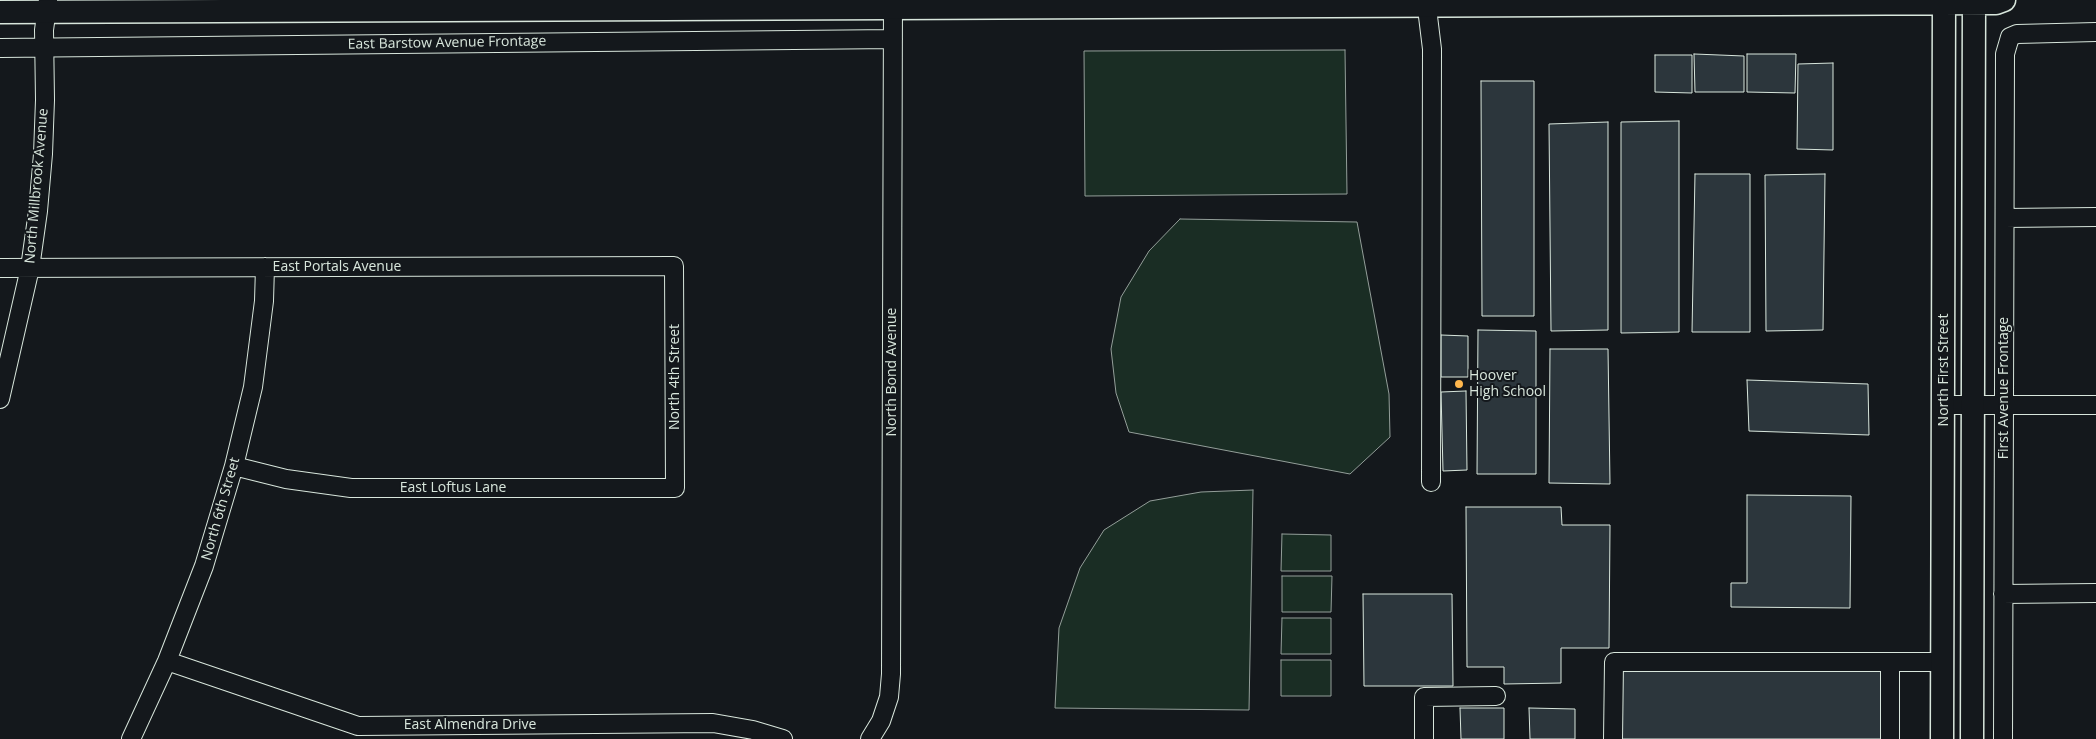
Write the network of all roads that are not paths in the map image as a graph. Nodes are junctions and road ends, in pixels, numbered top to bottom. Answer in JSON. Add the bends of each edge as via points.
{"nodes":[{"id":1,"x":2004,"y":0,"type":"edge"},
{"id":2,"x":1944,"y":1,"type":"edge"},
{"id":3,"x":1974,"y":1,"type":"edge"},
{"id":4,"x":1426,"y":3,"type":"edge"},
{"id":5,"x":713,"y":4,"type":"edge"},
{"id":6,"x":515,"y":5,"type":"edge"},
{"id":7,"x":893,"y":5,"type":"edge"},
{"id":8,"x":47,"y":6,"type":"edge"},
{"id":9,"x":0,"y":12,"type":"edge"},
{"id":10,"x":2096,"y":32,"type":"edge"},
{"id":11,"x":894,"y":39,"type":"junction"},
{"id":12,"x":44,"y":47,"type":"junction"},
{"id":13,"x":0,"y":48,"type":"edge"},
{"id":14,"x":2004,"y":218,"type":"junction"},
{"id":15,"x":2096,"y":218,"type":"edge"},
{"id":16,"x":674,"y":266,"type":"joint"},
{"id":17,"x":265,"y":267,"type":"junction"},
{"id":18,"x":0,"y":268,"type":"edge"},
{"id":19,"x":30,"y":268,"type":"junction"},
{"id":20,"x":0,"y":399,"type":"edge"},
{"id":21,"x":1944,"y":405,"type":"junction"},
{"id":22,"x":1973,"y":405,"type":"junction"},
{"id":23,"x":2096,"y":405,"type":"edge"},
{"id":24,"x":2004,"y":406,"type":"junction"},
{"id":25,"x":234,"y":466,"type":"junction"},
{"id":26,"x":1431,"y":482,"type":"dead end"},
{"id":27,"x":675,"y":488,"type":"joint"},
{"id":28,"x":2096,"y":593,"type":"edge"},
{"id":29,"x":2004,"y":594,"type":"junction"},
{"id":30,"x":1972,"y":647,"type":"junction"},
{"id":31,"x":1941,"y":655,"type":"junction"},
{"id":32,"x":167,"y":661,"type":"junction"},
{"id":33,"x":1890,"y":662,"type":"junction"},
{"id":34,"x":1496,"y":696,"type":"dead end"},
{"id":35,"x":131,"y":739,"type":"edge"},
{"id":36,"x":782,"y":739,"type":"edge"},
{"id":37,"x":870,"y":739,"type":"edge"},
{"id":38,"x":1424,"y":739,"type":"edge"},
{"id":39,"x":1613,"y":739,"type":"edge"},
{"id":40,"x":1890,"y":739,"type":"edge"},
{"id":41,"x":1942,"y":739,"type":"edge"},
{"id":42,"x":1972,"y":739,"type":"edge"},
{"id":43,"x":2003,"y":739,"type":"edge"}],
"edges":[{"from":1,"to":3,"type":"main road","via":[[1996,3]]},
{"from":2,"to":3,"type":"main road"},
{"from":2,"to":4,"type":"main road"},
{"from":2,"to":21,"type":"main road","name":"North First Street"},
{"from":3,"to":22,"type":"main road","name":"North First Street"},
{"from":4,"to":7,"type":"main road"},
{"from":4,"to":26,"type":"street","via":[[1432,49]]},
{"from":5,"to":6,"type":"main road"},
{"from":5,"to":7,"type":"main road"},
{"from":6,"to":8,"type":"main road"},
{"from":7,"to":11,"type":"street","name":"North Bond Avenue"},
{"from":8,"to":9,"type":"main road"},
{"from":8,"to":12,"type":"street","name":"North Millbrook Avenue"},
{"from":10,"to":14,"type":"street","name":"First Avenue Frontage","via":[[2026,32],[2010,37],[2005,54]]},
{"from":11,"to":12,"type":"street","name":"East Barstow Avenue Frontage"},
{"from":11,"to":37,"type":"street","name":"North Bond Avenue","via":[[890,674],[889,697],[881,721]]},
{"from":12,"to":13,"type":"street","name":"East Barstow Avenue Frontage"},
{"from":12,"to":19,"type":"street","name":"North Millbrook Avenue","via":[[43,154]]},
{"from":14,"to":15,"type":"street"},
{"from":14,"to":24,"type":"street","name":"First Avenue Frontage"},
{"from":16,"to":17,"type":"street","name":"East Portals Avenue"},
{"from":16,"to":27,"type":"street","name":"North 4th Street"},
{"from":17,"to":19,"type":"street","name":"East Portals Avenue"},
{"from":17,"to":25,"type":"street","name":"North 6th Street","via":[[253,387]]},
{"from":18,"to":19,"type":"street","name":"East Portals Avenue"},
{"from":19,"to":20,"type":"street","name":"North Millbrook Avenue"},
{"from":21,"to":22,"type":"street"},
{"from":21,"to":31,"type":"main road","name":"North First Street"},
{"from":22,"to":24,"type":"street"},
{"from":22,"to":30,"type":"main road","name":"North First Street"},
{"from":23,"to":24,"type":"street"},
{"from":24,"to":29,"type":"street","name":"First Avenue Frontage"},
{"from":25,"to":27,"type":"street","name":"East Loftus Lane","via":[[286,479],[351,488]]},
{"from":25,"to":32,"type":"street","name":"North 6th Street","via":[[204,566]]},
{"from":28,"to":29,"type":"street"},
{"from":29,"to":43,"type":"street","name":"First Avenue Frontage"},
{"from":30,"to":31,"type":"main road"},
{"from":30,"to":42,"type":"main road","name":"North First Street"},
{"from":31,"to":33,"type":"street"},
{"from":31,"to":41,"type":"main road","name":"North First Street"},
{"from":32,"to":35,"type":"street","name":"North 6th Street"},
{"from":32,"to":36,"type":"street","name":"East Almendra Drive","via":[[358,726],[713,723]]},
{"from":33,"to":39,"type":"street","via":[[1614,662]]},
{"from":33,"to":40,"type":"street"},
{"from":34,"to":38,"type":"street","via":[[1424,698]]}]}
